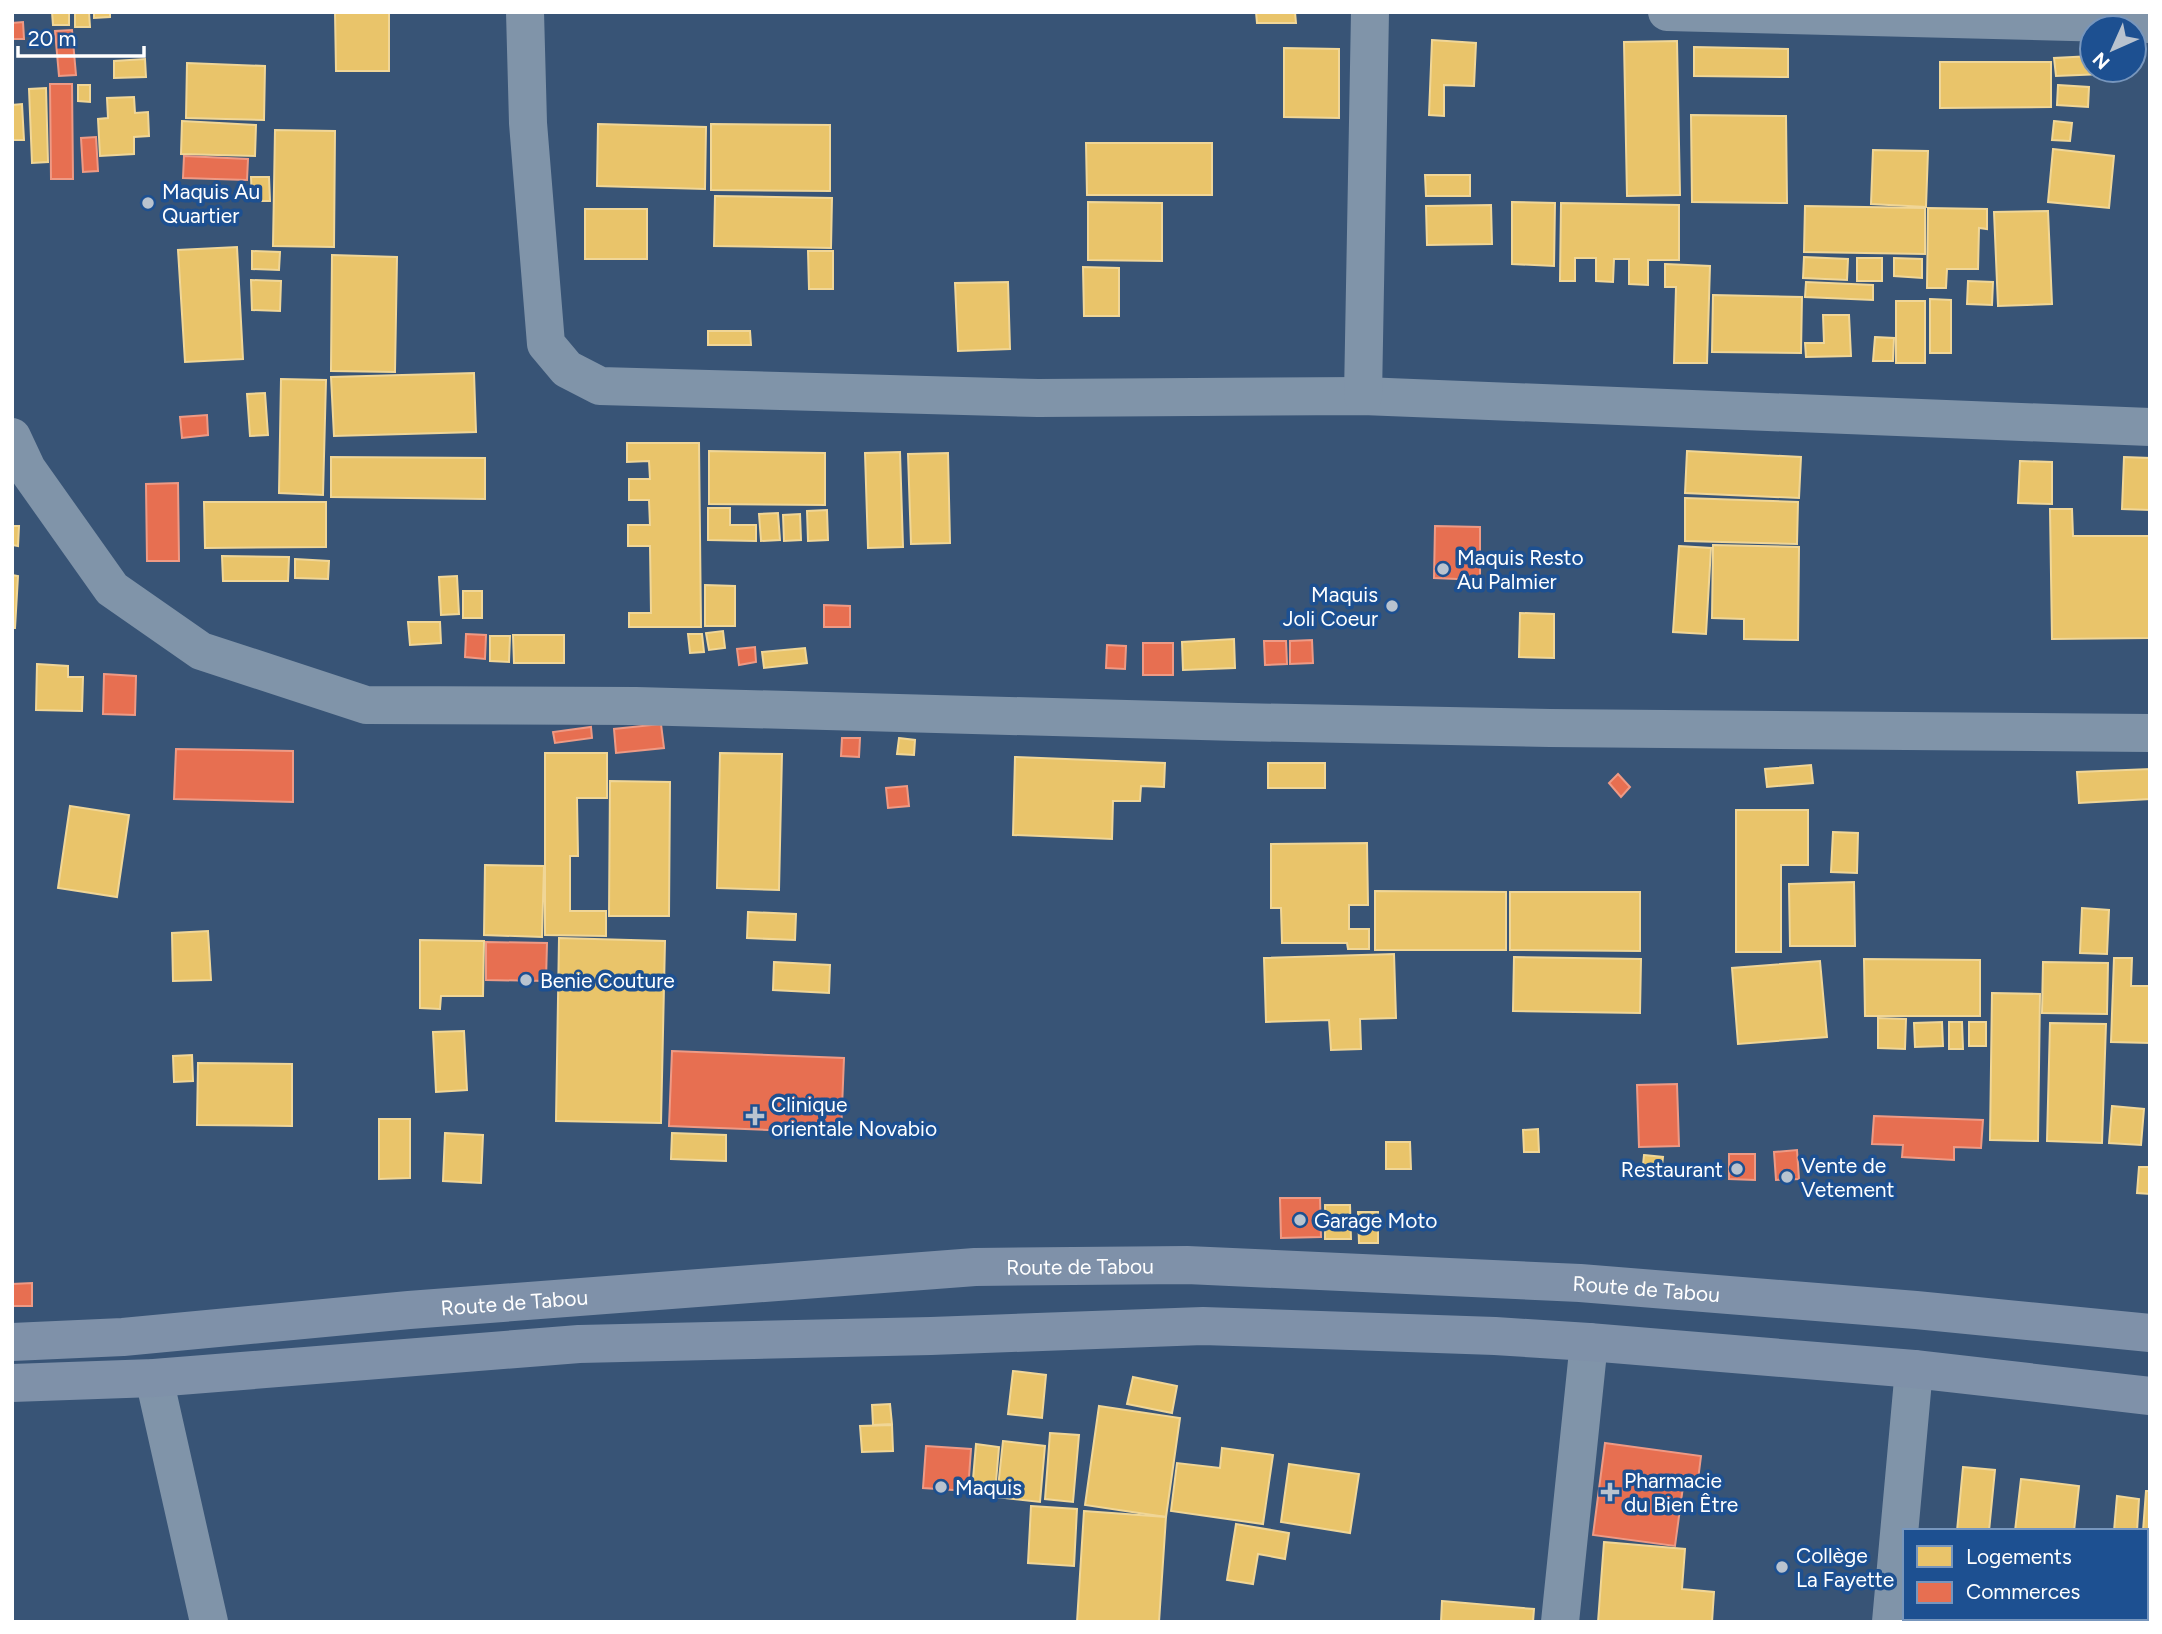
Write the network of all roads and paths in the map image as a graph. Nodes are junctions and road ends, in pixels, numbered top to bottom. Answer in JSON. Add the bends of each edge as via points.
{"nodes":[{"id":1,"x":526,"y":12,"type":"edge"},
{"id":2,"x":1370,"y":12,"type":"edge"},
{"id":3,"x":1667,"y":12,"type":"edge"},
{"id":4,"x":2150,"y":24,"type":"edge"},
{"id":5,"x":1363,"y":396,"type":"junction"},
{"id":6,"x":2150,"y":427,"type":"edge"},
{"id":7,"x":12,"y":437,"type":"edge"},
{"id":8,"x":2150,"y":733,"type":"edge"},
{"id":9,"x":2150,"y":1333,"type":"edge"},
{"id":10,"x":12,"y":1342,"type":"edge"},
{"id":11,"x":1589,"y":1342,"type":"junction"},
{"id":12,"x":1914,"y":1369,"type":"junction"},
{"id":13,"x":154,"y":1378,"type":"junction"},
{"id":14,"x":12,"y":1383,"type":"edge"},
{"id":15,"x":2150,"y":1395,"type":"edge"},
{"id":16,"x":209,"y":1622,"type":"edge"},
{"id":17,"x":1560,"y":1622,"type":"edge"},
{"id":18,"x":1891,"y":1622,"type":"edge"}],
"edges":[{"from":1,"to":5,"type":"street","via":[[528,123],[546,344],[567,369],[600,386],[1038,398]]},
{"from":2,"to":5,"type":"street"},
{"from":3,"to":4,"type":"street"},
{"from":5,"to":6,"type":"street"},
{"from":7,"to":8,"type":"street","via":[[27,469],[112,589],[201,651],[366,705],[636,706],[1550,728]]},
{"from":9,"to":10,"type":"main road","name":"Route de Tabou","via":[[1580,1283],[1174,1265],[975,1267],[123,1337]]},
{"from":11,"to":12,"type":"main road"},
{"from":11,"to":13,"type":"main road","via":[[1203,1326],[579,1344]]},
{"from":11,"to":17,"type":"street"},
{"from":12,"to":15,"type":"main road"},
{"from":12,"to":18,"type":"street"},
{"from":13,"to":14,"type":"main road"},
{"from":13,"to":16,"type":"street"}]}
